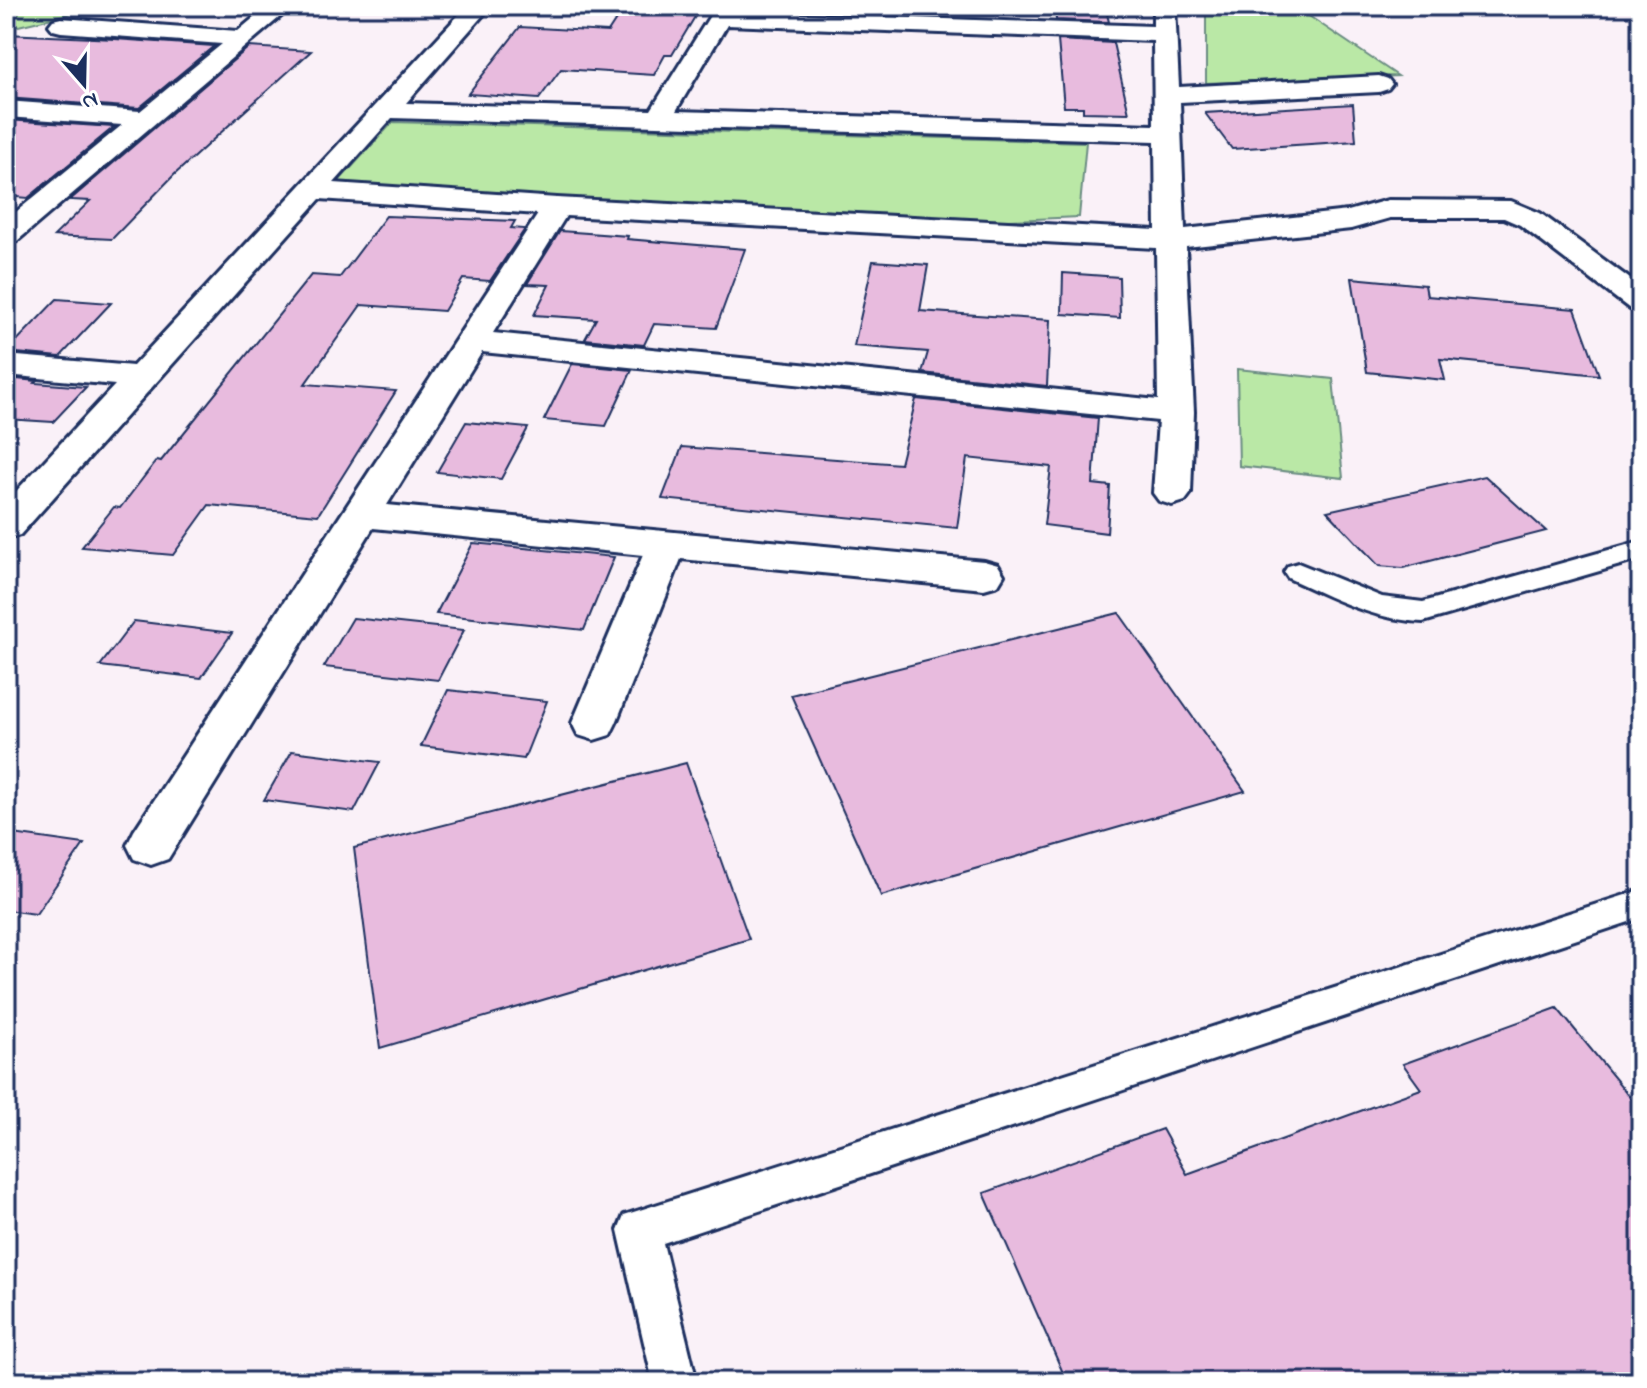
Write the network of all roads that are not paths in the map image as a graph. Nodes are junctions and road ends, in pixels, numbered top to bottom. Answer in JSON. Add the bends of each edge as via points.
{"nodes":[{"id":1,"x":282,"y":6,"type":"edge"},
{"id":2,"x":480,"y":6,"type":"edge"},
{"id":3,"x":723,"y":12,"type":"edge"},
{"id":4,"x":1164,"y":20,"type":"edge"},
{"id":5,"x":61,"y":25,"type":"dead end"},
{"id":6,"x":242,"y":38,"type":"junction"},
{"id":7,"x":1379,"y":84,"type":"dead end"},
{"id":8,"x":1166,"y":95,"type":"junction"},
{"id":9,"x":6,"y":109,"type":"edge"},
{"id":10,"x":385,"y":110,"type":"junction"},
{"id":11,"x":144,"y":119,"type":"junction"},
{"id":12,"x":658,"y":119,"type":"junction"},
{"id":13,"x":1168,"y":133,"type":"junction"},
{"id":14,"x":313,"y":190,"type":"junction"},
{"id":15,"x":557,"y":207,"type":"junction"},
{"id":16,"x":1351,"y":220,"type":"junction"},
{"id":17,"x":9,"y":230,"type":"edge"},
{"id":18,"x":1171,"y":240,"type":"junction"},
{"id":19,"x":1641,"y":302,"type":"edge"},
{"id":20,"x":1641,"y":330,"type":"edge"},
{"id":21,"x":472,"y":341,"type":"junction"},
{"id":22,"x":6,"y":365,"type":"edge"},
{"id":23,"x":142,"y":377,"type":"junction"},
{"id":24,"x":1176,"y":412,"type":"junction"},
{"id":25,"x":1172,"y":493,"type":"dead end"},
{"id":26,"x":361,"y":515,"type":"junction"},
{"id":27,"x":6,"y":526,"type":"edge"},
{"id":28,"x":667,"y":545,"type":"junction"},
{"id":29,"x":1641,"y":550,"type":"edge"},
{"id":30,"x":1298,"y":572,"type":"dead end"},
{"id":31,"x":984,"y":575,"type":"dead end"},
{"id":32,"x":594,"y":723,"type":"dead end"},
{"id":33,"x":151,"y":845,"type":"dead end"},
{"id":34,"x":1641,"y":904,"type":"edge"},
{"id":35,"x":675,"y":1382,"type":"edge"}],
"edges":[{"from":1,"to":6,"type":"street"},
{"from":2,"to":10,"type":"street"},
{"from":3,"to":4,"type":"street"},
{"from":3,"to":12,"type":"street"},
{"from":4,"to":8,"type":"street"},
{"from":5,"to":6,"type":"street"},
{"from":6,"to":11,"type":"street"},
{"from":7,"to":8,"type":"street"},
{"from":8,"to":13,"type":"street"},
{"from":9,"to":11,"type":"street"},
{"from":10,"to":12,"type":"street"},
{"from":10,"to":14,"type":"street"},
{"from":11,"to":17,"type":"street"},
{"from":12,"to":13,"type":"street"},
{"from":13,"to":18,"type":"street"},
{"from":14,"to":15,"type":"street"},
{"from":14,"to":23,"type":"street"},
{"from":15,"to":18,"type":"street"},
{"from":15,"to":21,"type":"street"},
{"from":16,"to":18,"type":"street"},
{"from":16,"to":19,"type":"street","via":[[1388,209],[1511,210]]},
{"from":16,"to":20,"type":"street","via":[[1406,224],[1472,219],[1508,226]]},
{"from":18,"to":24,"type":"street"},
{"from":21,"to":24,"type":"street"},
{"from":21,"to":26,"type":"street"},
{"from":22,"to":23,"type":"street"},
{"from":23,"to":27,"type":"street"},
{"from":24,"to":25,"type":"street"},
{"from":26,"to":28,"type":"street"},
{"from":26,"to":33,"type":"street"},
{"from":28,"to":31,"type":"street"},
{"from":28,"to":32,"type":"street"},
{"from":29,"to":30,"type":"lane","via":[[1423,612],[1381,607]]},
{"from":34,"to":35,"type":"lane","via":[[639,1230]]}]}
